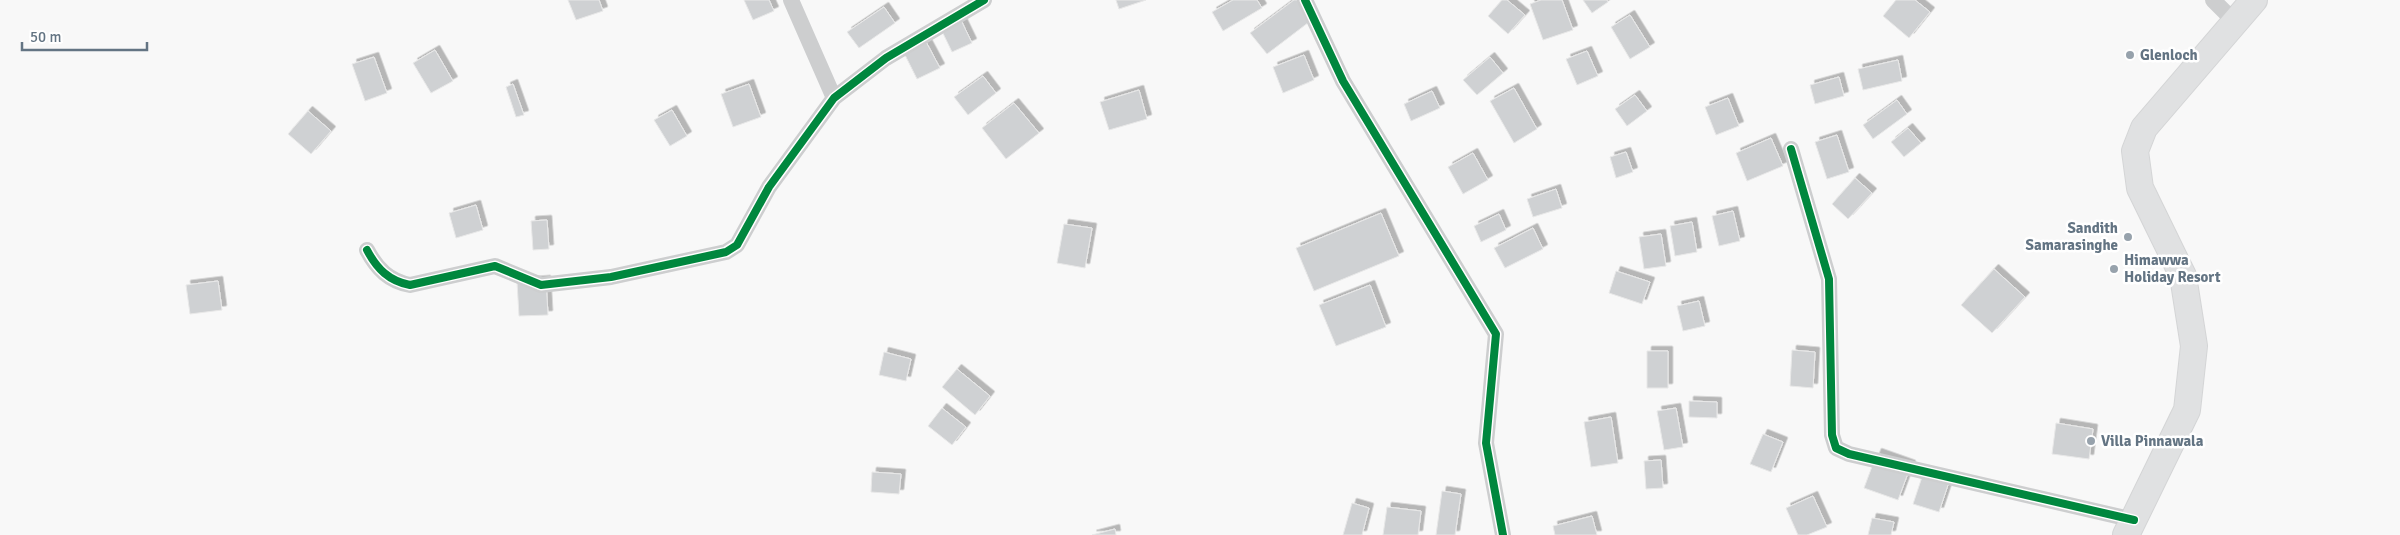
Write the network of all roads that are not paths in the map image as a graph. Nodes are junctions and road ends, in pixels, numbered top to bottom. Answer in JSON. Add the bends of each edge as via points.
{"nodes":[{"id":1,"x":791,"y":0,"type":"edge"},
{"id":2,"x":984,"y":0,"type":"edge"},
{"id":3,"x":1305,"y":0,"type":"edge"},
{"id":4,"x":2213,"y":0,"type":"edge"},
{"id":5,"x":2254,"y":0,"type":"edge"},
{"id":6,"x":2235,"y":22,"type":"junction"},
{"id":7,"x":834,"y":98,"type":"junction"},
{"id":8,"x":1791,"y":149,"type":"dead end"},
{"id":9,"x":366,"y":250,"type":"dead end"},
{"id":10,"x":2130,"y":527,"type":"edge"},
{"id":11,"x":1503,"y":535,"type":"edge"}],
"edges":[{"from":1,"to":7,"type":"street"},
{"from":2,"to":7,"type":"street","via":[[886,58]]},
{"from":3,"to":11,"type":"street","via":[[1343,81],[1496,334],[1486,443]]},
{"from":4,"to":6,"type":"street"},
{"from":5,"to":6,"type":"main road"},
{"from":6,"to":10,"type":"main road","via":[[2144,128],[2135,151],[2140,188],[2183,276],[2194,346],[2187,410]]},
{"from":7,"to":9,"type":"street","via":[[769,187],[737,245],[726,252],[611,277],[541,285],[495,266],[410,285],[396,282],[376,266]]},
{"from":8,"to":10,"type":"street","via":[[1829,279],[1832,435],[1836,448]]}]}
